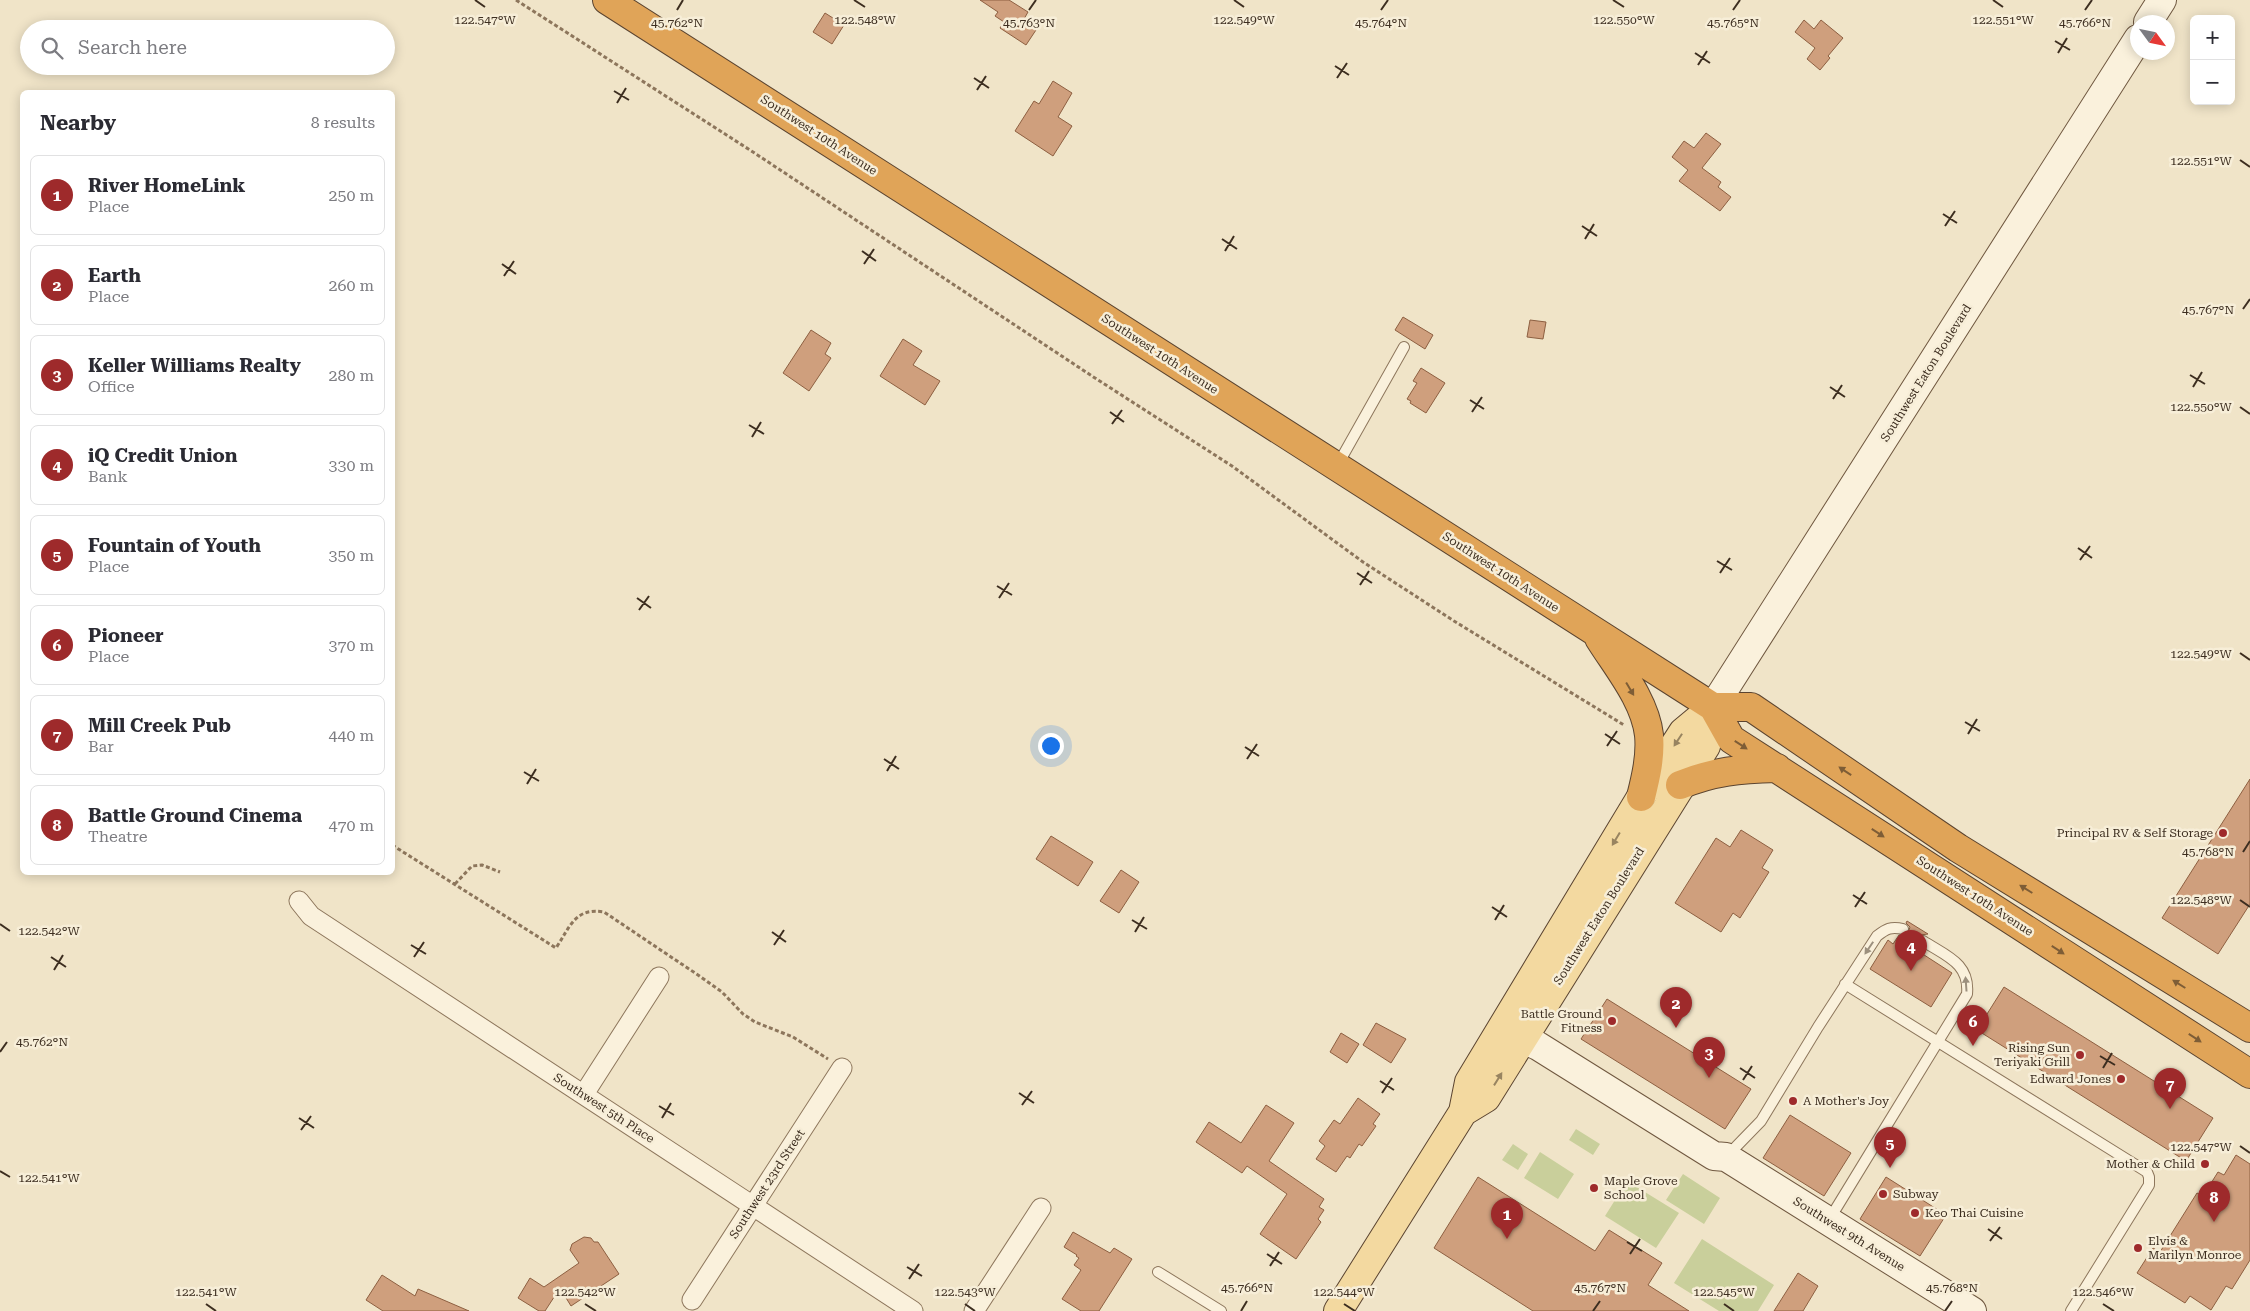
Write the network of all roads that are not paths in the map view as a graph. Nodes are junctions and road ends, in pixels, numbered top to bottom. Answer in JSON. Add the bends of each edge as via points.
{"nodes":[{"id":1,"x":607,"y":0,"type":"edge"},
{"id":2,"x":2162,"y":0,"type":"edge"},
{"id":3,"x":2152,"y":15,"type":"edge"},
{"id":4,"x":2130,"y":52,"type":"edge"},
{"id":5,"x":1404,"y":347,"type":"dead end"},
{"id":6,"x":1337,"y":467,"type":"junction"},
{"id":7,"x":1596,"y":632,"type":"junction"},
{"id":8,"x":1713,"y":707,"type":"junction"},
{"id":9,"x":1777,"y":768,"type":"junction"},
{"id":10,"x":1680,"y":785,"type":"junction"},
{"id":11,"x":1641,"y":797,"type":"junction"},
{"id":12,"x":299,"y":901,"type":"dead end"},
{"id":13,"x":1903,"y":928,"type":"dead end"},
{"id":14,"x":1923,"y":941,"type":"dead end"},
{"id":15,"x":1550,"y":948,"type":"junction"},
{"id":16,"x":659,"y":977,"type":"dead end"},
{"id":17,"x":1845,"y":984,"type":"junction"},
{"id":18,"x":2250,"y":1028,"type":"edge"},
{"id":19,"x":1529,"y":1029,"type":"junction"},
{"id":20,"x":1938,"y":1042,"type":"junction"},
{"id":21,"x":842,"y":1068,"type":"road end"},
{"id":22,"x":2250,"y":1074,"type":"edge"},
{"id":23,"x":584,"y":1094,"type":"junction"},
{"id":24,"x":1463,"y":1112,"type":"junction"},
{"id":25,"x":1726,"y":1157,"type":"junction"},
{"id":26,"x":752,"y":1206,"type":"junction"},
{"id":27,"x":1040,"y":1208,"type":"dead end"},
{"id":28,"x":1829,"y":1221,"type":"junction"},
{"id":29,"x":1158,"y":1272,"type":"dead end"},
{"id":30,"x":692,"y":1300,"type":"dead end"},
{"id":31,"x":913,"y":1311,"type":"edge"},
{"id":32,"x":974,"y":1311,"type":"edge"},
{"id":33,"x":1221,"y":1311,"type":"edge"},
{"id":34,"x":1338,"y":1311,"type":"edge"},
{"id":35,"x":1972,"y":1311,"type":"edge"},
{"id":36,"x":2071,"y":1311,"type":"edge"}],
"edges":[{"from":1,"to":6,"type":"highway","name":"Southwest 10th Avenue"},
{"from":2,"to":3,"type":"main road"},
{"from":4,"to":8,"type":"main road","name":"Southwest Eaton Boulevard"},
{"from":5,"to":6,"type":"lane"},
{"from":6,"to":7,"type":"highway","name":"Southwest 10th Avenue"},
{"from":7,"to":8,"type":"highway","name":"Southwest 10th Avenue"},
{"from":7,"to":11,"type":"highway","one_way":true,"via":[[1635,698],[1648,733],[1648,760]]},
{"from":8,"to":9,"type":"highway","name":"Southwest 10th Avenue","one_way":true,"via":[[1731,739]]},
{"from":8,"to":10,"type":"main road","name":"Southwest Eaton Boulevard","via":[[1706,746]]},
{"from":8,"to":11,"type":"main road","name":"Southwest Eaton Boulevard","one_way":true,"via":[[1684,732]]},
{"from":18,"to":8,"type":"highway","one_way":true,"via":[[1958,848],[1751,707]]},
{"from":9,"to":10,"type":"highway","via":[[1725,770]]},
{"from":9,"to":22,"type":"highway","name":"Southwest 10th Avenue","one_way":true},
{"from":10,"to":19,"type":"main road","name":"Southwest Eaton Boulevard"},
{"from":11,"to":15,"type":"main road","name":"Southwest Eaton Boulevard","one_way":true},
{"from":12,"to":23,"type":"street","name":"Southwest 5th Place","via":[[311,916]]},
{"from":13,"to":17,"type":"lane","one_way":true,"via":[[1887,929],[1877,936]]},
{"from":20,"to":14,"type":"lane","one_way":true,"via":[[1967,994],[1968,986],[1959,964]]},
{"from":15,"to":19,"type":"main road","via":[[1542,984],[1521,1020]]},
{"from":15,"to":24,"type":"main road","name":"Southwest Eaton Boulevard","via":[[1469,1082]]},
{"from":16,"to":23,"type":"street"},
{"from":17,"to":20,"type":"lane"},
{"from":17,"to":25,"type":"lane","via":[[1761,1121]]},
{"from":24,"to":19,"type":"main road","name":"Southwest Eaton Boulevard","one_way":true,"via":[[1486,1098]]},
{"from":19,"to":25,"type":"main road","name":"Southwest 9th Avenue","via":[[1538,1046],[1714,1156]]},
{"from":20,"to":28,"type":"lane"},
{"from":20,"to":36,"type":"lane","via":[[2147,1172],[2149,1185]]},
{"from":21,"to":26,"type":"street","name":"Southwest 23rd Street"},
{"from":23,"to":26,"type":"street","name":"Southwest 5th Place"},
{"from":24,"to":34,"type":"main road","name":"Southwest Eaton Boulevard"},
{"from":25,"to":28,"type":"main road","name":"Southwest 9th Avenue"},
{"from":26,"to":30,"type":"street","name":"Southwest 23rd Street"},
{"from":26,"to":31,"type":"street","name":"Southwest 5th Place"},
{"from":27,"to":32,"type":"street"},
{"from":28,"to":35,"type":"main road","name":"Southwest 9th Avenue"},
{"from":29,"to":33,"type":"lane"}]}
